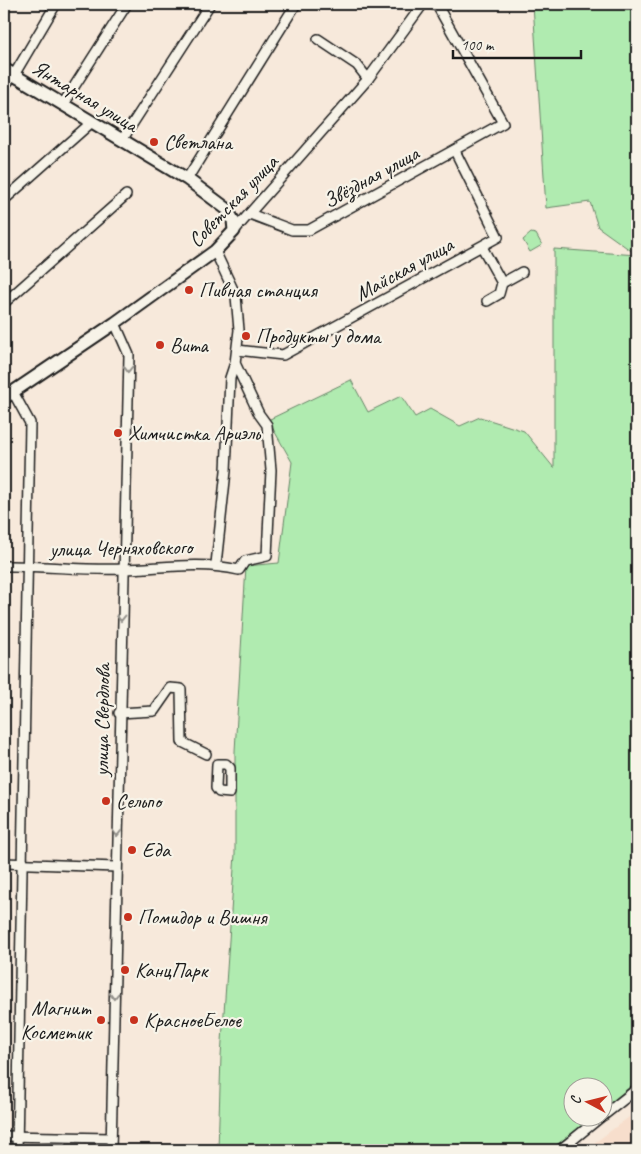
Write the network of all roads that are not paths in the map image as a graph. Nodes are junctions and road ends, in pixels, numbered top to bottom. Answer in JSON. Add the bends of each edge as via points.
{"nodes":[{"id":1,"x":56,"y":4,"type":"edge"},
{"id":2,"x":127,"y":4,"type":"edge"},
{"id":3,"x":210,"y":4,"type":"edge"},
{"id":4,"x":296,"y":4,"type":"edge"},
{"id":5,"x":423,"y":4,"type":"edge"},
{"id":6,"x":432,"y":4,"type":"edge"},
{"id":7,"x":318,"y":39,"type":"dead end"},
{"id":8,"x":9,"y":72,"type":"edge"},
{"id":9,"x":368,"y":79,"type":"junction"},
{"id":10,"x":4,"y":86,"type":"edge"},
{"id":11,"x":63,"y":104,"type":"junction"},
{"id":12,"x":92,"y":122,"type":"junction"},
{"id":13,"x":122,"y":140,"type":"junction"},
{"id":14,"x":455,"y":151,"type":"junction"},
{"id":15,"x":187,"y":179,"type":"junction"},
{"id":16,"x":126,"y":195,"type":"dead end"},
{"id":17,"x":4,"y":200,"type":"edge"},
{"id":18,"x":250,"y":214,"type":"junction"},
{"id":19,"x":234,"y":231,"type":"junction"},
{"id":20,"x":482,"y":247,"type":"junction"},
{"id":21,"x":215,"y":251,"type":"junction"},
{"id":22,"x":522,"y":272,"type":"dead end"},
{"id":23,"x":502,"y":284,"type":"junction"},
{"id":24,"x":487,"y":301,"type":"dead end"},
{"id":25,"x":4,"y":303,"type":"edge"},
{"id":26,"x":115,"y":323,"type":"junction"},
{"id":27,"x":237,"y":350,"type":"junction"},
{"id":28,"x":235,"y":363,"type":"junction"},
{"id":29,"x":8,"y":395,"type":"edge"},
{"id":30,"x":216,"y":564,"type":"junction"},
{"id":31,"x":4,"y":566,"type":"edge"},
{"id":32,"x":26,"y":566,"type":"junction"},
{"id":33,"x":122,"y":570,"type":"junction"},
{"id":34,"x":119,"y":713,"type":"junction"},
{"id":35,"x":206,"y":754,"type":"dead end"},
{"id":36,"x":4,"y":863,"type":"edge"},
{"id":37,"x":23,"y":864,"type":"junction"},
{"id":38,"x":116,"y":867,"type":"junction"},
{"id":39,"x":637,"y":1089,"type":"edge"},
{"id":40,"x":614,"y":1107,"type":"edge"},
{"id":41,"x":590,"y":1126,"type":"edge"},
{"id":42,"x":4,"y":1136,"type":"edge"},
{"id":43,"x":18,"y":1137,"type":"junction"},
{"id":44,"x":111,"y":1138,"type":"junction"},
{"id":45,"x":18,"y":1150,"type":"edge"},
{"id":46,"x":111,"y":1150,"type":"edge"},
{"id":47,"x":560,"y":1150,"type":"edge"}],
"edges":[{"from":1,"to":8,"type":"street"},
{"from":2,"to":11,"type":"street"},
{"from":3,"to":13,"type":"street"},
{"from":4,"to":15,"type":"street"},
{"from":5,"to":9,"type":"street","name":"Советская улица"},
{"from":6,"to":14,"type":"street","name":"Звёздная улица","via":[[438,7],[503,123]]},
{"from":7,"to":9,"type":"street","via":[[357,65]]},
{"from":8,"to":10,"type":"street"},
{"from":8,"to":11,"type":"street","name":"Янтарная улица"},
{"from":9,"to":18,"type":"street","name":"Советская улица"},
{"from":11,"to":12,"type":"street","name":"Янтарная улица"},
{"from":12,"to":13,"type":"street","name":"Янтарная улица"},
{"from":12,"to":17,"type":"street"},
{"from":13,"to":15,"type":"street","name":"Янтарная улица"},
{"from":14,"to":18,"type":"street","name":"Звёздная улица","via":[[309,230],[292,230]]},
{"from":14,"to":20,"type":"street","name":"Майская улица","via":[[498,237]]},
{"from":15,"to":19,"type":"street","name":"Янтарная улица","via":[[228,209]]},
{"from":16,"to":25,"type":"street"},
{"from":18,"to":19,"type":"street","name":"Советская улица"},
{"from":19,"to":21,"type":"street","name":"Советская улица"},
{"from":20,"to":23,"type":"street"},
{"from":20,"to":27,"type":"street","name":"Майская улица","via":[[283,356]]},
{"from":21,"to":26,"type":"street","name":"Советская улица"},
{"from":21,"to":27,"type":"street","via":[[236,296]]},
{"from":22,"to":23,"type":"street"},
{"from":23,"to":24,"type":"street","via":[[499,294]]},
{"from":26,"to":29,"type":"street","name":"Советская улица"},
{"from":26,"to":33,"type":"street","name":"улица Свердлова","one_way":true,"via":[[129,355]]},
{"from":27,"to":28,"type":"street"},
{"from":28,"to":30,"type":"street","via":[[230,378],[226,470]]},
{"from":28,"to":30,"type":"street","name":"улица Черняховского","via":[[267,425],[271,470],[267,556],[245,561],[239,570]]},
{"from":29,"to":32,"type":"street","via":[[30,423]]},
{"from":30,"to":33,"type":"street","name":"улица Черняховского"},
{"from":31,"to":32,"type":"street","name":"улица Черняховского"},
{"from":32,"to":33,"type":"street","name":"улица Черняховского"},
{"from":32,"to":37,"type":"street"},
{"from":33,"to":34,"type":"street","name":"улица Свердлова","one_way":true},
{"from":34,"to":35,"type":"street","via":[[154,711],[170,688],[181,689],[182,742]]},
{"from":34,"to":38,"type":"street","name":"улица Свердлова","one_way":true},
{"from":36,"to":37,"type":"street"},
{"from":37,"to":38,"type":"street"},
{"from":37,"to":43,"type":"street"},
{"from":38,"to":44,"type":"street","name":"улица Свердлова","one_way":true},
{"from":39,"to":40,"type":"street"},
{"from":41,"to":47,"type":"street"},
{"from":42,"to":43,"type":"street"},
{"from":43,"to":44,"type":"street"},
{"from":43,"to":45,"type":"street"},
{"from":44,"to":46,"type":"street","name":"улица Свердлова"}]}
